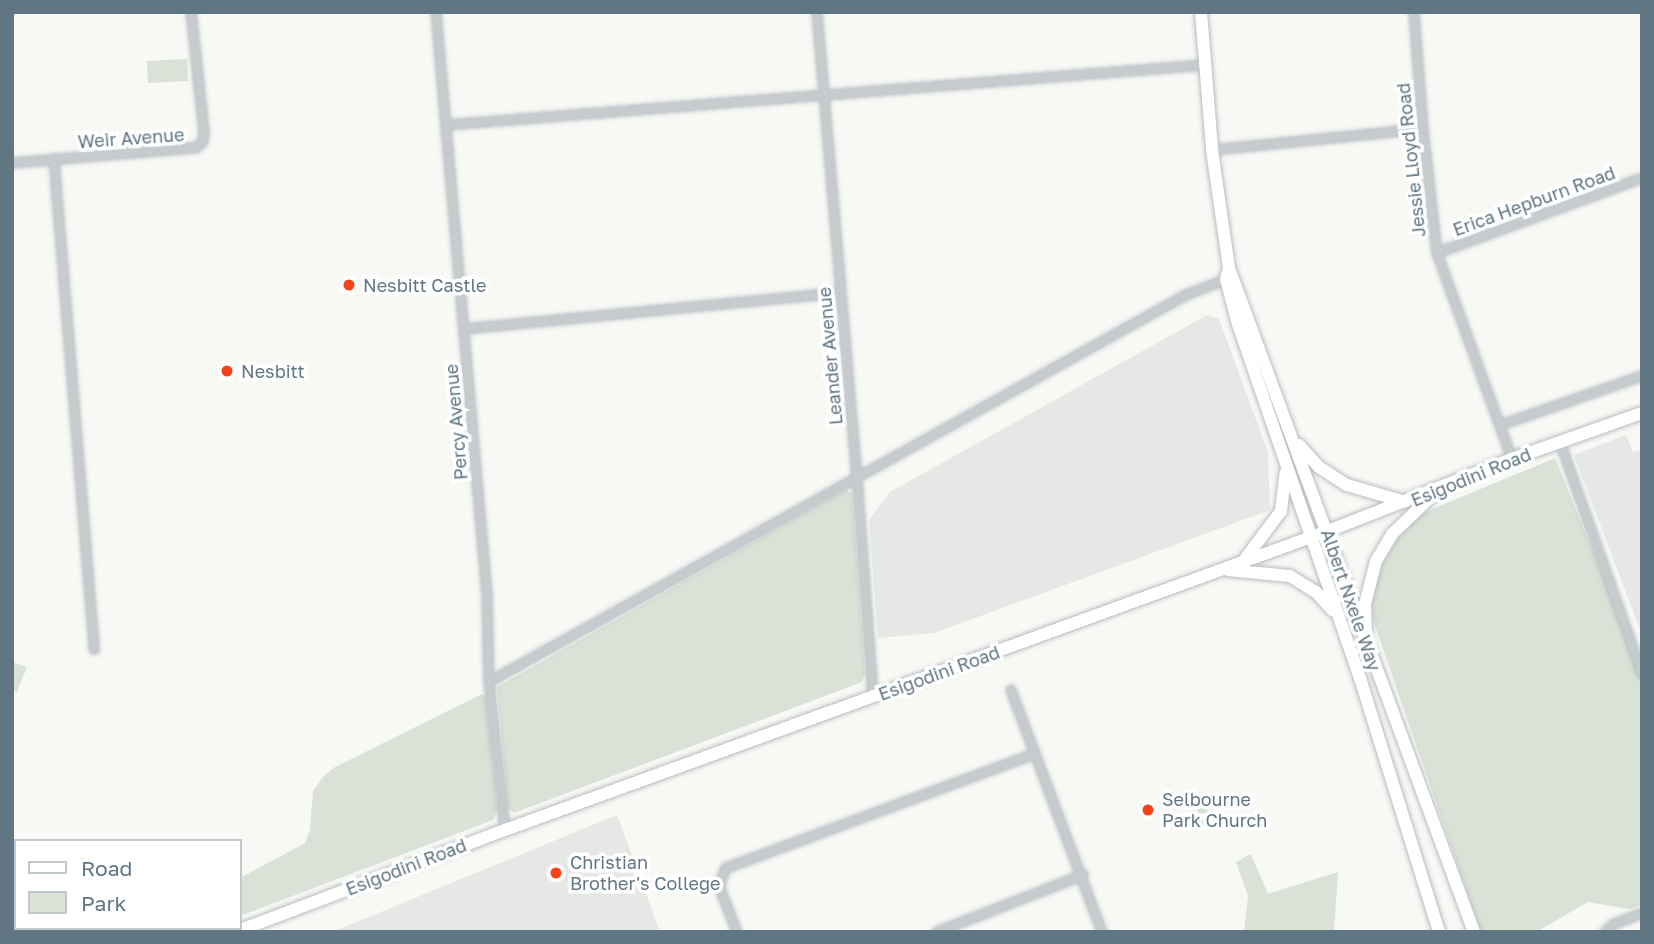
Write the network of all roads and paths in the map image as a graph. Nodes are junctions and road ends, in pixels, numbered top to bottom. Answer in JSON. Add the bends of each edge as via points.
{"nodes":[{"id":1,"x":191,"y":12,"type":"edge"},
{"id":2,"x":436,"y":12,"type":"edge"},
{"id":3,"x":817,"y":12,"type":"edge"},
{"id":4,"x":1201,"y":12,"type":"edge"},
{"id":5,"x":1414,"y":12,"type":"edge"},
{"id":6,"x":1205,"y":65,"type":"junction"},
{"id":7,"x":824,"y":95,"type":"junction"},
{"id":8,"x":447,"y":125,"type":"junction"},
{"id":9,"x":1423,"y":130,"type":"junction"},
{"id":10,"x":1212,"y":150,"type":"junction"},
{"id":11,"x":54,"y":159,"type":"junction"},
{"id":12,"x":12,"y":163,"type":"edge"},
{"id":13,"x":1642,"y":178,"type":"edge"},
{"id":14,"x":1437,"y":253,"type":"junction"},
{"id":15,"x":1229,"y":275,"type":"junction"},
{"id":16,"x":840,"y":293,"type":"junction"},
{"id":17,"x":464,"y":329,"type":"junction"},
{"id":18,"x":1642,"y":376,"type":"edge"},
{"id":19,"x":1642,"y":413,"type":"edge"},
{"id":20,"x":1501,"y":425,"type":"junction"},
{"id":21,"x":1294,"y":440,"type":"junction"},
{"id":22,"x":1560,"y":442,"type":"junction"},
{"id":23,"x":1512,"y":459,"type":"junction"},
{"id":24,"x":1286,"y":464,"type":"junction"},
{"id":25,"x":857,"y":478,"type":"junction"},
{"id":26,"x":1439,"y":489,"type":"junction"},
{"id":27,"x":1405,"y":502,"type":"junction"},
{"id":28,"x":1328,"y":531,"type":"junction"},
{"id":29,"x":1310,"y":538,"type":"junction"},
{"id":30,"x":1242,"y":563,"type":"junction"},
{"id":31,"x":1223,"y":570,"type":"junction"},
{"id":32,"x":1338,"y":616,"type":"junction"},
{"id":33,"x":1367,"y":648,"type":"junction"},
{"id":34,"x":94,"y":649,"type":"dead end"},
{"id":35,"x":1642,"y":674,"type":"edge"},
{"id":36,"x":489,"y":682,"type":"junction"},
{"id":37,"x":1011,"y":690,"type":"dead end"},
{"id":38,"x":873,"y":697,"type":"junction"},
{"id":39,"x":1035,"y":754,"type":"junction"},
{"id":40,"x":505,"y":830,"type":"junction"},
{"id":41,"x":1083,"y":875,"type":"junction"},
{"id":42,"x":1642,"y":913,"type":"edge"},
{"id":43,"x":956,"y":928,"type":"edge"},
{"id":44,"x":242,"y":929,"type":"edge"},
{"id":45,"x":737,"y":932,"type":"edge"},
{"id":46,"x":937,"y":932,"type":"edge"},
{"id":47,"x":1102,"y":932,"type":"edge"},
{"id":48,"x":1440,"y":932,"type":"edge"},
{"id":49,"x":1474,"y":932,"type":"edge"},
{"id":50,"x":1605,"y":932,"type":"edge"}],
"edges":[{"from":1,"to":11,"type":"street","name":"Weir Avenue","via":[[203,142],[196,148]]},
{"from":2,"to":8,"type":"street","name":"Percy Avenue"},
{"from":3,"to":7,"type":"street","name":"Leander Avenue"},
{"from":4,"to":6,"type":"main road","name":"Albert Nxele Way"},
{"from":5,"to":9,"type":"street","name":"Jessie Lloyd Road"},
{"from":6,"to":7,"type":"street"},
{"from":6,"to":10,"type":"main road","name":"Albert Nxele Way"},
{"from":7,"to":8,"type":"street"},
{"from":7,"to":16,"type":"street","name":"Leander Avenue"},
{"from":8,"to":17,"type":"street","name":"Percy Avenue"},
{"from":9,"to":10,"type":"street"},
{"from":9,"to":14,"type":"street","name":"Jessie Lloyd Road"},
{"from":10,"to":15,"type":"main road","name":"Albert Nxele Way"},
{"from":11,"to":12,"type":"street","name":"Weir Avenue"},
{"from":11,"to":34,"type":"street"},
{"from":13,"to":14,"type":"street","name":"Erica Hepburn Road"},
{"from":14,"to":20,"type":"street","name":"Jessie Lloyd Road"},
{"from":15,"to":21,"type":"main road","name":"Albert Nxele Way"},
{"from":15,"to":24,"type":"main road","name":"Albert Nxele Way"},
{"from":15,"to":25,"type":"street"},
{"from":16,"to":17,"type":"street"},
{"from":16,"to":25,"type":"street","name":"Leander Avenue"},
{"from":17,"to":36,"type":"street","name":"Percy Avenue","via":[[487,595]]},
{"from":18,"to":20,"type":"street"},
{"from":19,"to":22,"type":"main road","name":"Esigodini Road"},
{"from":20,"to":23,"type":"street","name":"Jessie Lloyd Road"},
{"from":21,"to":27,"type":"main road","via":[[1319,467],[1347,485]]},
{"from":21,"to":28,"type":"main road","name":"Albert Nxele Way"},
{"from":22,"to":23,"type":"main road","name":"Esigodini Road"},
{"from":22,"to":35,"type":"street"},
{"from":23,"to":26,"type":"main road","name":"Esigodini Road"},
{"from":24,"to":29,"type":"main road","name":"Albert Nxele Way"},
{"from":24,"to":30,"type":"main road","via":[[1281,511]]},
{"from":25,"to":36,"type":"street"},
{"from":25,"to":38,"type":"street","name":"Leander Avenue"},
{"from":26,"to":27,"type":"main road","name":"Esigodini Road"},
{"from":26,"to":33,"type":"main road","via":[[1392,534],[1376,561],[1366,604]]},
{"from":27,"to":28,"type":"main road","name":"Esigodini Road"},
{"from":28,"to":29,"type":"main road","name":"Esigodini Road"},
{"from":28,"to":33,"type":"main road","name":"Albert Nxele Way"},
{"from":29,"to":30,"type":"main road","name":"Esigodini Road"},
{"from":29,"to":32,"type":"main road","name":"Albert Nxele Way"},
{"from":30,"to":31,"type":"main road","name":"Esigodini Road"},
{"from":31,"to":32,"type":"main road","via":[[1290,576],[1316,592]]},
{"from":31,"to":38,"type":"main road","name":"Esigodini Road"},
{"from":32,"to":48,"type":"main road","name":"Albert Nxele Way"},
{"from":33,"to":49,"type":"main road","name":"Albert Nxele Way"},
{"from":36,"to":40,"type":"street","name":"Percy Avenue"},
{"from":37,"to":39,"type":"street"},
{"from":38,"to":40,"type":"main road","name":"Esigodini Road"},
{"from":39,"to":41,"type":"street"},
{"from":39,"to":45,"type":"street","via":[[726,868],[719,886]]},
{"from":40,"to":44,"type":"main road","name":"Esigodini Road"},
{"from":41,"to":43,"type":"street"},
{"from":41,"to":47,"type":"street"},
{"from":42,"to":50,"type":"street"},
{"from":43,"to":46,"type":"street"}]}
